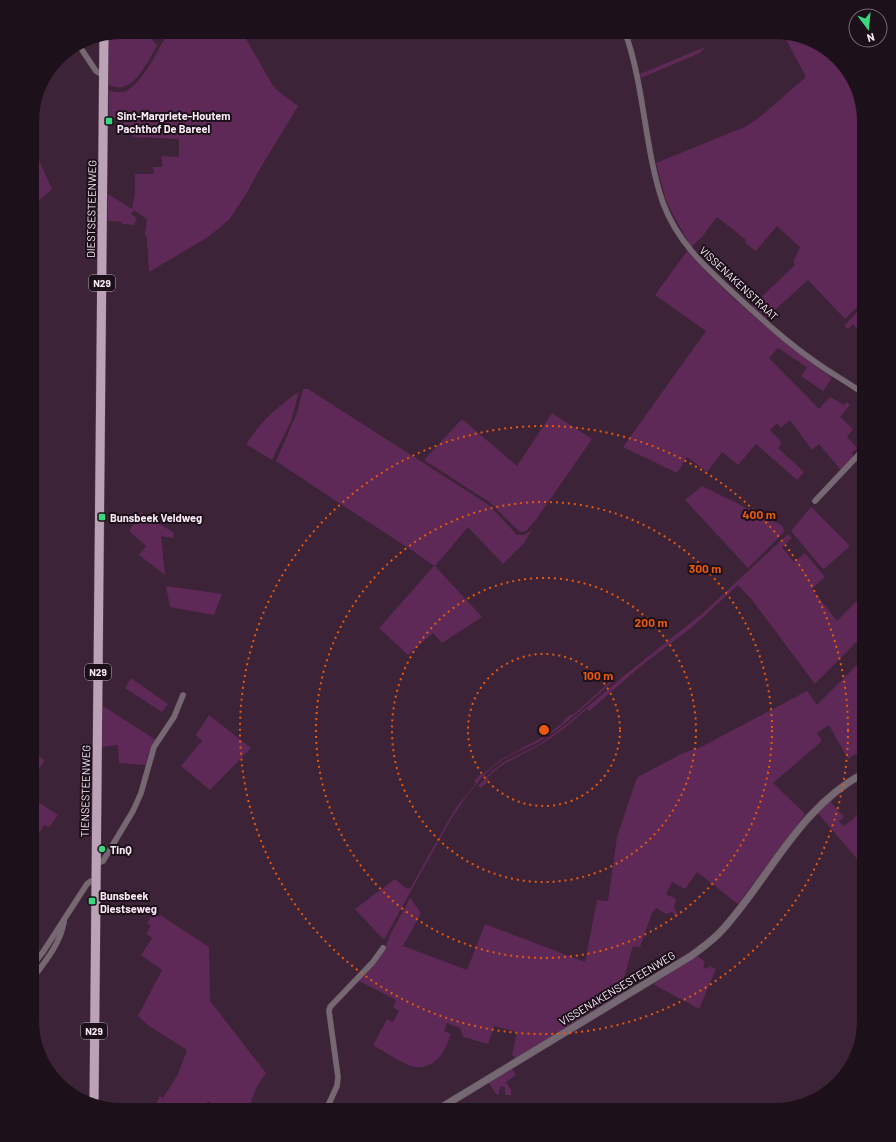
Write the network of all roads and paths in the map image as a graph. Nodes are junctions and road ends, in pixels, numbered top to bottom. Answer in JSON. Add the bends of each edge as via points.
{"nodes":[{"id":1,"x":627,"y":39,"type":"edge"},
{"id":2,"x":104,"y":41,"type":"edge"},
{"id":3,"x":81,"y":49,"type":"edge"},
{"id":4,"x":104,"y":74,"type":"junction"},
{"id":5,"x":857,"y":390,"type":"edge"},
{"id":6,"x":857,"y":456,"type":"edge"},
{"id":7,"x":100,"y":480,"type":"joint"},
{"id":8,"x":815,"y":501,"type":"dead end"},
{"id":9,"x":182,"y":695,"type":"dead end"},
{"id":10,"x":857,"y":777,"type":"edge"},
{"id":11,"x":96,"y":864,"type":"junction"},
{"id":12,"x":96,"y":881,"type":"junction"},
{"id":13,"x":64,"y":919,"type":"junction"},
{"id":14,"x":382,"y":948,"type":"dead end"},
{"id":15,"x":39,"y":957,"type":"edge"},
{"id":16,"x":39,"y":971,"type":"edge"},
{"id":17,"x":94,"y":1099,"type":"edge"},
{"id":18,"x":329,"y":1103,"type":"edge"},
{"id":19,"x":449,"y":1103,"type":"edge"}],
"edges":[{"from":1,"to":5,"type":"street","name":"VISSENAKENSTRAAT","via":[[637,74],[656,178],[664,204],[683,241],[702,264],[789,343]]},
{"from":2,"to":4,"type":"main road","name":"DIESTSESTEENWEG","number":"N29"},
{"from":3,"to":4,"type":"street","via":[[96,71]]},
{"from":4,"to":7,"type":"main road","name":"DIESTSESTEENWEG","number":"N29"},
{"from":6,"to":8,"type":"street"},
{"from":7,"to":11,"type":"main road","name":"TIENSESTEENWEG","number":"N29"},
{"from":9,"to":11,"type":"street","via":[[174,717],[154,747],[141,794],[133,811],[104,861]]},
{"from":10,"to":19,"type":"street","name":"VISSENAKENSESTEENWEG","via":[[822,803],[798,829],[724,928],[703,947]]},
{"from":11,"to":12,"type":"main road","name":"TIENSESTEENWEG","number":"N29"},
{"from":12,"to":13,"type":"street","via":[[87,884]]},
{"from":12,"to":17,"type":"main road","name":"TIENSESTEENWEG","number":"N29"},
{"from":13,"to":15,"type":"street"},
{"from":13,"to":16,"type":"street","via":[[59,939]]},
{"from":14,"to":18,"type":"street","via":[[373,962],[330,1007],[338,1077]]}]}
